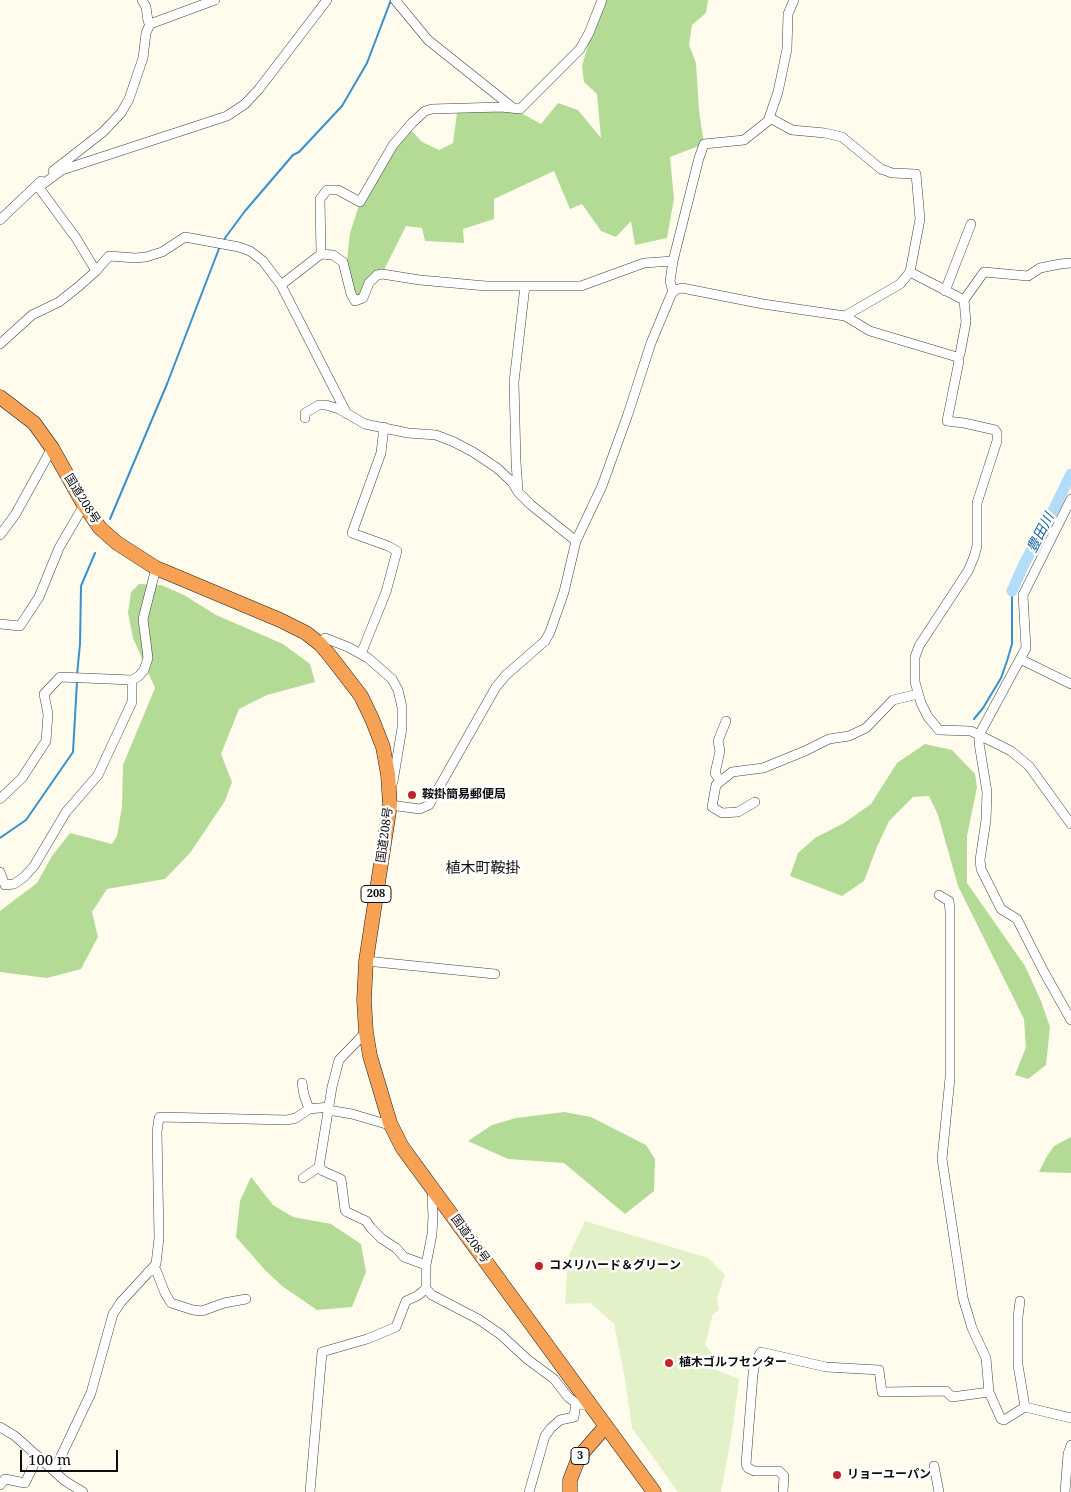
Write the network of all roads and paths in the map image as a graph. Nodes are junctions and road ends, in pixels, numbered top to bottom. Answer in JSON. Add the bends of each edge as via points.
{"nodes":[{"id":1,"x":142,"y":0,"type":"edge"},
{"id":2,"x":215,"y":0,"type":"edge"},
{"id":3,"x":327,"y":0,"type":"edge"},
{"id":4,"x":396,"y":0,"type":"edge"},
{"id":5,"x":602,"y":0,"type":"edge"},
{"id":6,"x":794,"y":0,"type":"edge"},
{"id":7,"x":150,"y":24,"type":"junction"},
{"id":8,"x":514,"y":108,"type":"junction"},
{"id":9,"x":770,"y":118,"type":"junction"},
{"id":10,"x":38,"y":186,"type":"junction"},
{"id":11,"x":0,"y":220,"type":"edge"},
{"id":12,"x":971,"y":224,"type":"dead end"},
{"id":13,"x":321,"y":254,"type":"junction"},
{"id":14,"x":673,"y":261,"type":"junction"},
{"id":15,"x":1071,"y":263,"type":"edge"},
{"id":16,"x":96,"y":271,"type":"junction"},
{"id":17,"x":910,"y":272,"type":"junction"},
{"id":18,"x":281,"y":285,"type":"junction"},
{"id":19,"x":524,"y":286,"type":"junction"},
{"id":20,"x":945,"y":291,"type":"junction"},
{"id":21,"x":673,"y":292,"type":"junction"},
{"id":22,"x":964,"y":300,"type":"junction"},
{"id":23,"x":845,"y":316,"type":"junction"},
{"id":24,"x":0,"y":344,"type":"edge"},
{"id":25,"x":957,"y":358,"type":"junction"},
{"id":26,"x":0,"y":397,"type":"edge"},
{"id":27,"x":347,"y":414,"type":"junction"},
{"id":28,"x":304,"y":418,"type":"dead end"},
{"id":29,"x":384,"y":427,"type":"junction"},
{"id":30,"x":52,"y":448,"type":"junction"},
{"id":31,"x":518,"y":492,"type":"junction"},
{"id":32,"x":1071,"y":499,"type":"edge"},
{"id":33,"x":84,"y":506,"type":"junction"},
{"id":34,"x":0,"y":535,"type":"edge"},
{"id":35,"x":576,"y":541,"type":"junction"},
{"id":36,"x":156,"y":568,"type":"junction"},
{"id":37,"x":0,"y":624,"type":"edge"},
{"id":38,"x":320,"y":644,"type":"junction"},
{"id":39,"x":361,"y":654,"type":"junction"},
{"id":40,"x":1020,"y":659,"type":"junction"},
{"id":41,"x":132,"y":680,"type":"junction"},
{"id":42,"x":1071,"y":684,"type":"edge"},
{"id":43,"x":918,"y":694,"type":"junction"},
{"id":44,"x":726,"y":721,"type":"dead end"},
{"id":45,"x":980,"y":735,"type":"junction"},
{"id":46,"x":720,"y":782,"type":"junction"},
{"id":47,"x":0,"y":799,"type":"edge"},
{"id":48,"x":755,"y":802,"type":"dead end"},
{"id":49,"x":390,"y":805,"type":"junction"},
{"id":50,"x":1071,"y":824,"type":"edge"},
{"id":51,"x":0,"y":872,"type":"edge"},
{"id":52,"x":939,"y":895,"type":"dead end"},
{"id":53,"x":366,"y":961,"type":"junction"},
{"id":54,"x":495,"y":974,"type":"dead end"},
{"id":55,"x":1071,"y":1020,"type":"edge"},
{"id":56,"x":366,"y":1032,"type":"junction"},
{"id":57,"x":302,"y":1083,"type":"dead end"},
{"id":58,"x":309,"y":1109,"type":"junction"},
{"id":59,"x":328,"y":1109,"type":"junction"},
{"id":60,"x":390,"y":1123,"type":"junction"},
{"id":61,"x":319,"y":1167,"type":"junction"},
{"id":62,"x":303,"y":1178,"type":"dead end"},
{"id":63,"x":435,"y":1191,"type":"junction"},
{"id":64,"x":426,"y":1265,"type":"junction"},
{"id":65,"x":148,"y":1272,"type":"junction"},
{"id":66,"x":426,"y":1290,"type":"junction"},
{"id":67,"x":246,"y":1299,"type":"dead end"},
{"id":68,"x":1020,"y":1301,"type":"dead end"},
{"id":69,"x":989,"y":1392,"type":"junction"},
{"id":70,"x":576,"y":1403,"type":"junction"},
{"id":71,"x":593,"y":1407,"type":"junction"},
{"id":72,"x":1025,"y":1407,"type":"junction"},
{"id":73,"x":1071,"y":1418,"type":"edge"},
{"id":74,"x":0,"y":1427,"type":"edge"},
{"id":75,"x":605,"y":1427,"type":"junction"},
{"id":76,"x":1071,"y":1445,"type":"edge"},
{"id":77,"x":38,"y":1456,"type":"junction"},
{"id":78,"x":934,"y":1466,"type":"dead end"},
{"id":79,"x":54,"y":1471,"type":"junction"},
{"id":80,"x":0,"y":1485,"type":"edge"},
{"id":81,"x":81,"y":1492,"type":"edge"},
{"id":82,"x":310,"y":1492,"type":"edge"},
{"id":83,"x":529,"y":1492,"type":"edge"},
{"id":84,"x":570,"y":1492,"type":"edge"},
{"id":85,"x":654,"y":1492,"type":"edge"},
{"id":86,"x":783,"y":1492,"type":"edge"},
{"id":87,"x":939,"y":1492,"type":"edge"},
{"id":88,"x":1065,"y":1492,"type":"edge"}],
"edges":[{"from":1,"to":7,"type":"street"},
{"from":2,"to":7,"type":"street"},
{"from":3,"to":10,"type":"street","via":[[259,89],[227,116],[62,170]]},
{"from":4,"to":8,"type":"street","via":[[428,40]]},
{"from":5,"to":8,"type":"street","via":[[580,49],[520,108]]},
{"from":6,"to":9,"type":"street","via":[[788,14],[787,49]]},
{"from":7,"to":10,"type":"street","via":[[143,58],[121,113]]},
{"from":8,"to":13,"type":"street","via":[[425,111],[393,145],[360,202],[338,190],[326,190],[322,194]]},
{"from":9,"to":14,"type":"street","via":[[744,140],[704,144]]},
{"from":9,"to":17,"type":"street","via":[[792,130],[842,137],[881,169],[916,174],[920,219]]},
{"from":10,"to":11,"type":"street"},
{"from":10,"to":16,"type":"street"},
{"from":12,"to":20,"type":"street"},
{"from":13,"to":18,"type":"street"},
{"from":13,"to":19,"type":"street","via":[[333,255],[342,262],[354,301],[363,298],[370,283],[382,274],[486,286]]},
{"from":14,"to":19,"type":"street","via":[[644,263],[581,286]]},
{"from":14,"to":21,"type":"street","via":[[670,281]]},
{"from":15,"to":22,"type":"street","via":[[1040,268],[1028,276],[984,272]]},
{"from":16,"to":18,"type":"street","via":[[109,256],[135,258],[162,252],[185,237],[250,251],[264,261]]},
{"from":16,"to":24,"type":"street","via":[[59,302],[32,315]]},
{"from":17,"to":20,"type":"street"},
{"from":17,"to":23,"type":"street","via":[[900,284]]},
{"from":18,"to":27,"type":"street"},
{"from":19,"to":31,"type":"street","via":[[514,382]]},
{"from":20,"to":22,"type":"street"},
{"from":21,"to":23,"type":"street","via":[[682,288]]},
{"from":21,"to":35,"type":"street","via":[[651,343],[602,486]]},
{"from":22,"to":25,"type":"street","via":[[966,322]]},
{"from":23,"to":25,"type":"street","via":[[870,331]]},
{"from":25,"to":43,"type":"street","via":[[947,421],[986,427],[997,433],[997,441],[977,503],[974,557],[915,657]]},
{"from":26,"to":30,"type":"highway","name":"国道208号","number":"208","via":[[34,423]]},
{"from":27,"to":28,"type":"street","via":[[318,405],[305,413]]},
{"from":27,"to":29,"type":"street","via":[[365,424]]},
{"from":29,"to":31,"type":"street","via":[[454,442],[497,468]]},
{"from":29,"to":39,"type":"street","via":[[381,453],[352,533],[388,546],[397,554],[386,592]]},
{"from":30,"to":33,"type":"highway","name":"国道208号","number":"208"},
{"from":30,"to":34,"type":"street","via":[[15,515]]},
{"from":31,"to":35,"type":"street"},
{"from":32,"to":40,"type":"street","via":[[1023,595],[1026,648]]},
{"from":33,"to":36,"type":"highway","name":"国道208号","number":"208","via":[[100,528],[117,543]]},
{"from":33,"to":37,"type":"street","via":[[20,626]]},
{"from":35,"to":49,"type":"street","via":[[564,592],[545,641],[496,688],[429,805],[420,809]]},
{"from":36,"to":38,"type":"highway","name":"国道208号","number":"208","via":[[280,620]]},
{"from":36,"to":41,"type":"street","via":[[143,619],[148,658],[144,670]]},
{"from":38,"to":39,"type":"street","via":[[325,638]]},
{"from":38,"to":49,"type":"highway","name":"国道208号","number":"208","via":[[355,688],[372,719],[388,775]]},
{"from":39,"to":49,"type":"street","via":[[392,679],[402,707],[402,728]]},
{"from":40,"to":42,"type":"street"},
{"from":40,"to":45,"type":"street"},
{"from":41,"to":47,"type":"street","via":[[60,677],[44,694],[48,714],[46,741],[22,778]]},
{"from":41,"to":51,"type":"street","via":[[132,702],[98,774],[66,812],[24,877],[14,884],[5,885]]},
{"from":43,"to":45,"type":"street","via":[[928,717],[939,730],[964,730]]},
{"from":43,"to":46,"type":"street","via":[[893,700],[866,728],[849,736],[829,739],[763,768],[732,772]]},
{"from":44,"to":46,"type":"street","via":[[718,741],[720,751],[715,773]]},
{"from":45,"to":50,"type":"street","via":[[1011,751],[1029,766]]},
{"from":45,"to":55,"type":"street","via":[[986,792],[981,869],[1001,909],[1017,919]]},
{"from":46,"to":48,"type":"street","via":[[716,784],[712,807],[722,813],[738,812]]},
{"from":49,"to":53,"type":"highway","name":"国道208号","number":"208"},
{"from":52,"to":69,"type":"street","via":[[948,901],[950,911],[950,1078],[942,1159],[963,1298],[986,1358]]},
{"from":53,"to":54,"type":"street"},
{"from":53,"to":56,"type":"highway","name":"国道208号","number":"208"},
{"from":56,"to":59,"type":"street","via":[[339,1060]]},
{"from":56,"to":60,"type":"highway","name":"国道208号","number":"208"},
{"from":57,"to":58,"type":"street"},
{"from":58,"to":59,"type":"street"},
{"from":58,"to":65,"type":"street","via":[[287,1120],[159,1118],[159,1252],[156,1264]]},
{"from":59,"to":60,"type":"street"},
{"from":59,"to":61,"type":"street"},
{"from":60,"to":63,"type":"highway","name":"国道208号","number":"208","via":[[402,1147]]},
{"from":61,"to":62,"type":"street"},
{"from":61,"to":64,"type":"street","via":[[341,1179],[347,1212],[366,1221],[404,1258]]},
{"from":63,"to":64,"type":"street"},
{"from":63,"to":71,"type":"highway","name":"国道208号","number":"208"},
{"from":64,"to":66,"type":"street"},
{"from":65,"to":67,"type":"street","via":[[156,1270],[171,1303],[193,1310],[202,1311]]},
{"from":65,"to":79,"type":"street","via":[[113,1314],[91,1393]]},
{"from":66,"to":70,"type":"street","via":[[500,1334],[554,1379]]},
{"from":66,"to":82,"type":"street","via":[[406,1301],[396,1327],[322,1352]]},
{"from":68,"to":72,"type":"street","via":[[1018,1365]]},
{"from":69,"to":72,"type":"street","via":[[1004,1420]]},
{"from":69,"to":86,"type":"street","via":[[952,1396],[946,1391],[882,1392],[879,1370],[826,1367],[761,1352],[753,1374],[746,1464],[754,1470],[779,1471],[784,1476]]},
{"from":70,"to":71,"type":"street"},
{"from":70,"to":83,"type":"street","via":[[574,1417],[560,1420],[545,1436]]},
{"from":71,"to":75,"type":"highway","name":"国道208号","number":"208"},
{"from":72,"to":73,"type":"street"},
{"from":74,"to":77,"type":"street"},
{"from":75,"to":84,"type":"highway","number":"3","via":[[579,1457],[570,1480]]},
{"from":75,"to":85,"type":"highway","name":"国道208号","number":"208"},
{"from":76,"to":88,"type":"street"},
{"from":77,"to":79,"type":"street"},
{"from":77,"to":80,"type":"street","via":[[26,1483],[5,1479]]},
{"from":78,"to":87,"type":"street"},
{"from":79,"to":81,"type":"street"}]}
